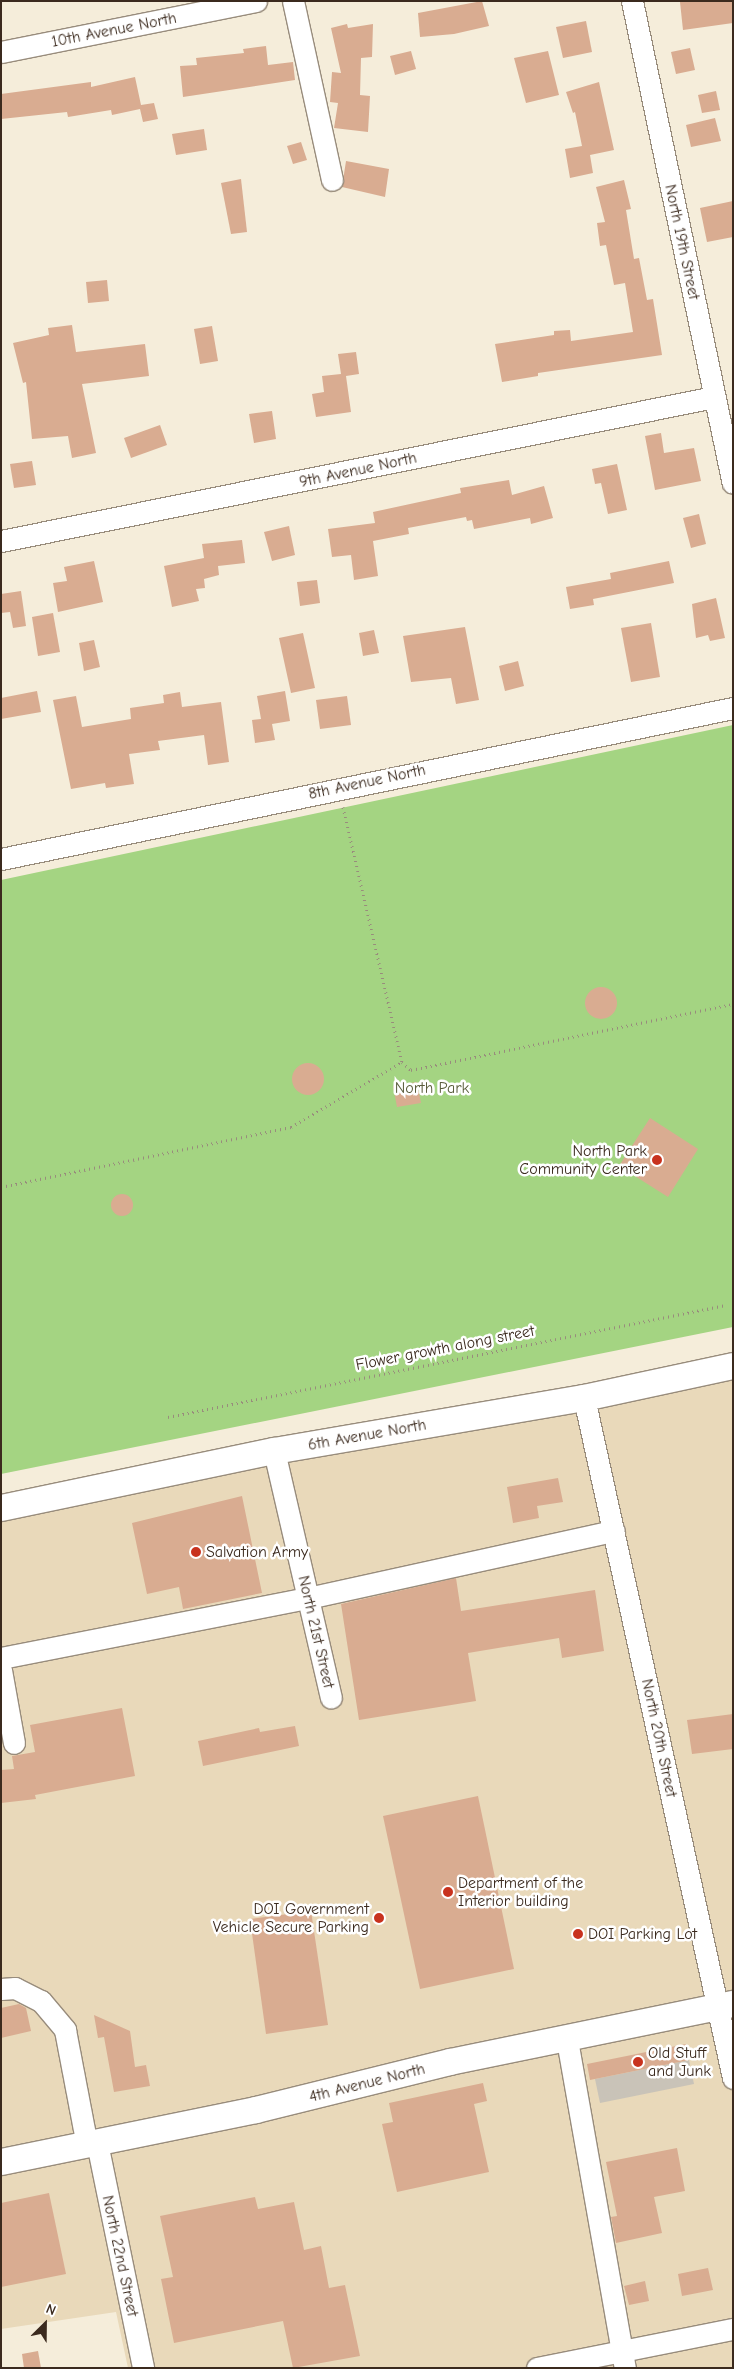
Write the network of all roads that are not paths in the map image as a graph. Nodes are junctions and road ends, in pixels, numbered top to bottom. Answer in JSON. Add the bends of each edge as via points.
{"nodes":[{"id":1,"x":256,"y":1,"type":"edge"},
{"id":2,"x":293,"y":1,"type":"edge"},
{"id":3,"x":632,"y":1,"type":"edge"},
{"id":4,"x":1,"y":52,"type":"edge"},
{"id":5,"x":332,"y":180,"type":"dead end"},
{"id":6,"x":714,"y":398,"type":"junction"},
{"id":7,"x":733,"y":483,"type":"edge"},
{"id":8,"x":1,"y":541,"type":"edge"},
{"id":9,"x":733,"y":708,"type":"edge"},
{"id":10,"x":1,"y":859,"type":"edge"},
{"id":11,"x":733,"y":1366,"type":"edge"},
{"id":12,"x":584,"y":1398,"type":"junction"},
{"id":13,"x":274,"y":1451,"type":"junction"},
{"id":14,"x":1,"y":1508,"type":"edge"},
{"id":15,"x":614,"y":1531,"type":"junction"},
{"id":16,"x":308,"y":1598,"type":"junction"},
{"id":17,"x":1,"y":1658,"type":"edge"},
{"id":18,"x":1,"y":1670,"type":"edge"},
{"id":19,"x":331,"y":1697,"type":"dead end"},
{"id":20,"x":14,"y":1743,"type":"dead end"},
{"id":21,"x":1,"y":1989,"type":"edge"},
{"id":22,"x":726,"y":2006,"type":"edge"},
{"id":23,"x":567,"y":2040,"type":"junction"},
{"id":24,"x":733,"y":2078,"type":"edge"},
{"id":25,"x":92,"y":2144,"type":"junction"},
{"id":26,"x":1,"y":2162,"type":"edge"},
{"id":27,"x":733,"y":2329,"type":"edge"},
{"id":28,"x":623,"y":2359,"type":"edge"},
{"id":29,"x":598,"y":2362,"type":"edge"},
{"id":30,"x":143,"y":2368,"type":"edge"},
{"id":31,"x":537,"y":2368,"type":"edge"}],
"edges":[{"from":1,"to":4,"type":"street","name":"10th Avenue North"},
{"from":2,"to":5,"type":"street"},
{"from":3,"to":6,"type":"street","name":"North 19th Street"},
{"from":6,"to":7,"type":"street","name":"North 19th Street"},
{"from":6,"to":8,"type":"street","name":"9th Avenue North"},
{"from":9,"to":10,"type":"street","name":"8th Avenue North"},
{"from":11,"to":12,"type":"main road","name":"6th Avenue North"},
{"from":12,"to":13,"type":"main road","name":"6th Avenue North"},
{"from":12,"to":15,"type":"street","name":"North 20th Street"},
{"from":13,"to":14,"type":"main road","name":"6th Avenue North"},
{"from":13,"to":16,"type":"street","name":"North 21st Street"},
{"from":15,"to":16,"type":"street"},
{"from":15,"to":22,"type":"street","name":"North 20th Street"},
{"from":16,"to":17,"type":"street"},
{"from":16,"to":19,"type":"street","name":"North 21st Street"},
{"from":18,"to":20,"type":"street"},
{"from":21,"to":25,"type":"street","name":"North 22nd Street","via":[[15,1988],[41,2001],[66,2030]]},
{"from":22,"to":23,"type":"main road","name":"4th Avenue North"},
{"from":22,"to":24,"type":"street","name":"North 20th Street"},
{"from":23,"to":25,"type":"main road","name":"4th Avenue North","via":[[450,2062],[342,2091]]},
{"from":23,"to":28,"type":"street"},
{"from":25,"to":26,"type":"main road","name":"4th Avenue North"},
{"from":25,"to":30,"type":"street","name":"North 22nd Street"},
{"from":27,"to":28,"type":"street"},
{"from":28,"to":29,"type":"street"},
{"from":29,"to":31,"type":"street"}]}
